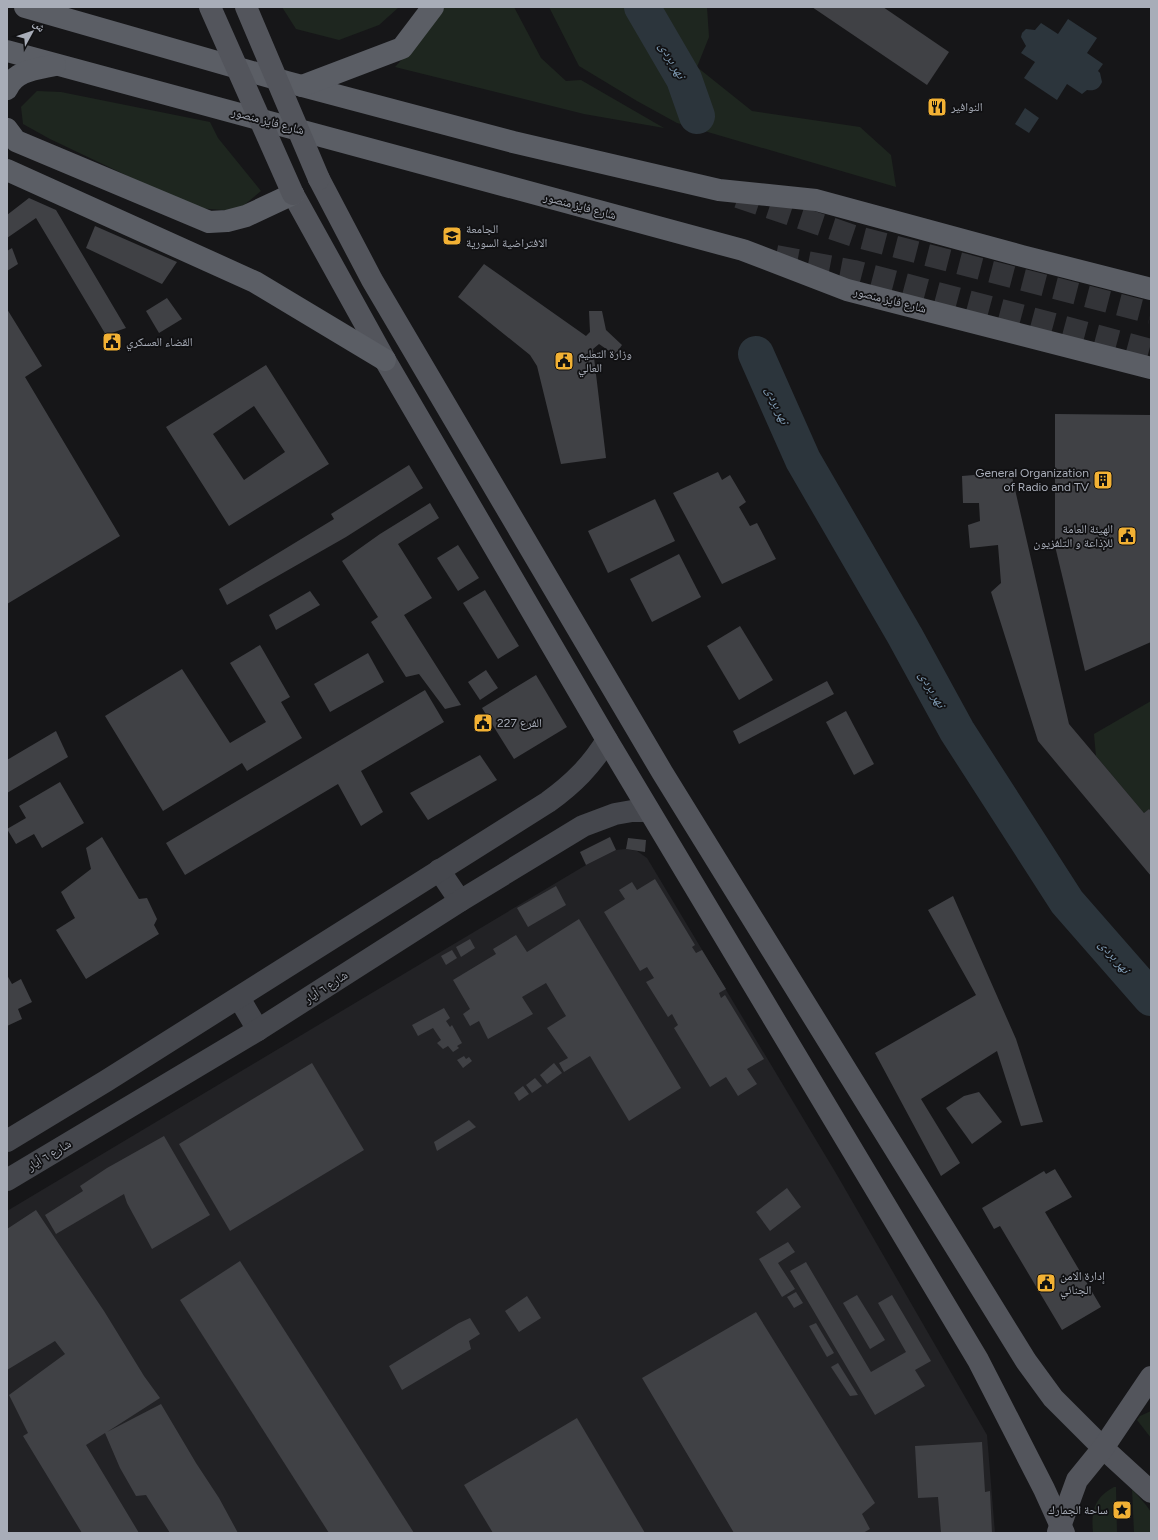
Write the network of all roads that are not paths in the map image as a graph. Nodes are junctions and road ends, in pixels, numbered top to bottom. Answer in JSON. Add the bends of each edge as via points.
{"nodes":[{"id":1,"x":25,"y":7,"type":"edge"},
{"id":2,"x":210,"y":7,"type":"edge"},
{"id":3,"x":246,"y":7,"type":"edge"},
{"id":4,"x":433,"y":7,"type":"edge"},
{"id":5,"x":7,"y":51,"type":"edge"},
{"id":6,"x":56,"y":64,"type":"junction"},
{"id":7,"x":302,"y":86,"type":"junction"},
{"id":8,"x":7,"y":89,"type":"edge"},
{"id":9,"x":7,"y":129,"type":"edge"},
{"id":10,"x":7,"y":170,"type":"edge"},
{"id":11,"x":293,"y":194,"type":"junction"},
{"id":12,"x":1151,"y":289,"type":"edge"},
{"id":13,"x":385,"y":360,"type":"junction"},
{"id":14,"x":1151,"y":368,"type":"edge"},
{"id":15,"x":607,"y":740,"type":"junction"},
{"id":16,"x":650,"y":811,"type":"junction"},
{"id":17,"x":439,"y":870,"type":"junction"},
{"id":18,"x":460,"y":901,"type":"junction"},
{"id":19,"x":239,"y":998,"type":"junction"},
{"id":20,"x":258,"y":1030,"type":"junction"},
{"id":21,"x":57,"y":1111,"type":"junction"},
{"id":22,"x":74,"y":1139,"type":"junction"},
{"id":23,"x":7,"y":1141,"type":"edge"},
{"id":24,"x":7,"y":1180,"type":"edge"},
{"id":25,"x":1151,"y":1377,"type":"edge"},
{"id":26,"x":1103,"y":1448,"type":"junction"},
{"id":27,"x":1151,"y":1492,"type":"edge"},
{"id":28,"x":1061,"y":1530,"type":"edge"}],
"edges":[{"from":1,"to":7,"type":"highway"},
{"from":2,"to":11,"type":"main road","bridge":true},
{"from":3,"to":26,"type":"main road","bridge":true,"via":[[319,178],[376,287],[679,800],[1026,1361],[1053,1398]]},
{"from":4,"to":7,"type":"highway","via":[[402,48]]},
{"from":5,"to":6,"type":"highway","name":"شارع فايز منصور"},
{"from":6,"to":8,"type":"highway","via":[[19,74]]},
{"from":6,"to":14,"type":"highway","name":"شارع فايز منصور","via":[[743,250],[847,290]]},
{"from":7,"to":12,"type":"highway","via":[[513,142],[712,188],[816,200]]},
{"from":9,"to":11,"type":"highway","via":[[16,142],[209,222],[246,216]]},
{"from":10,"to":13,"type":"highway","via":[[255,282]]},
{"from":11,"to":13,"type":"main road"},
{"from":13,"to":15,"type":"main road"},
{"from":15,"to":16,"type":"main road"},
{"from":15,"to":17,"type":"main road","via":[[587,768],[562,792]]},
{"from":16,"to":18,"type":"main road","name":"شارع ٦ أيار","via":[[615,814],[583,826]]},
{"from":16,"to":28,"type":"main road","via":[[978,1360]]},
{"from":17,"to":18,"type":"main road"},
{"from":17,"to":19,"type":"main road"},
{"from":18,"to":20,"type":"main road","name":"شارع ٦ أيار"},
{"from":19,"to":20,"type":"main road"},
{"from":19,"to":21,"type":"main road"},
{"from":20,"to":22,"type":"main road","name":"شارع ٦ أيار"},
{"from":21,"to":22,"type":"main road"},
{"from":21,"to":23,"type":"main road"},
{"from":22,"to":24,"type":"main road","name":"شارع ٦ أيار"},
{"from":25,"to":26,"type":"main road"},
{"from":26,"to":27,"type":"main road"},
{"from":26,"to":28,"type":"main road","via":[[1077,1480]]}]}
